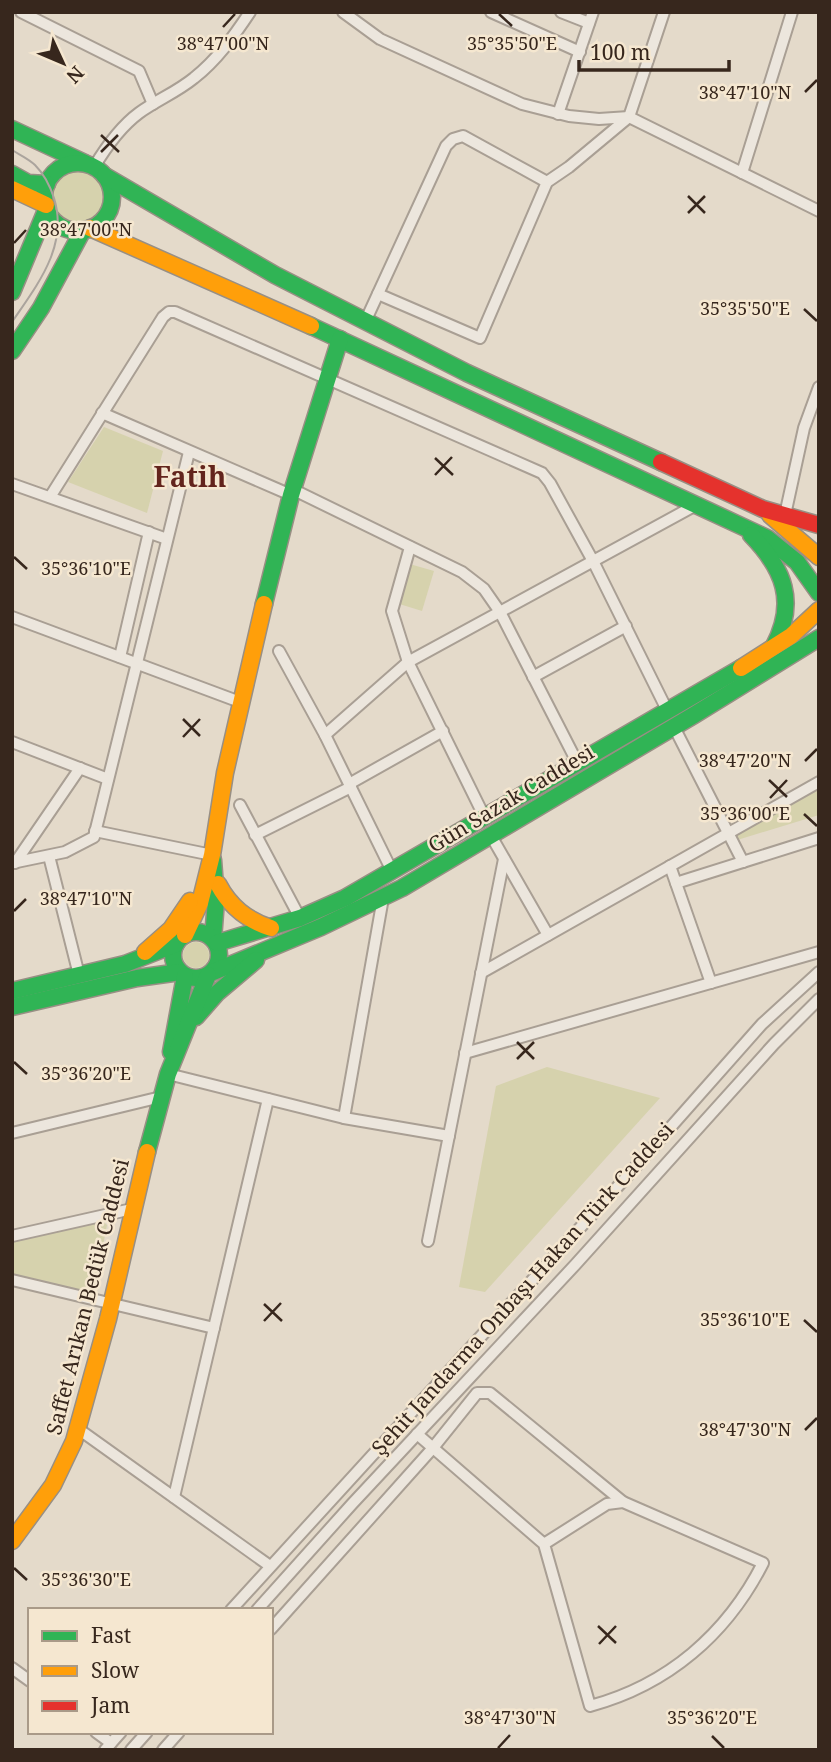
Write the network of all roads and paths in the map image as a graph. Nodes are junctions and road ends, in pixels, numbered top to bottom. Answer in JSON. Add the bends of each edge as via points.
{"nodes":[{"id":1,"x":21,"y":12,"type":"edge"},
{"id":2,"x":250,"y":12,"type":"edge"},
{"id":3,"x":343,"y":12,"type":"edge"},
{"id":4,"x":491,"y":12,"type":"edge"},
{"id":5,"x":561,"y":12,"type":"edge"},
{"id":6,"x":664,"y":12,"type":"edge"},
{"id":7,"x":792,"y":12,"type":"edge"},
{"id":8,"x":591,"y":17,"type":"edge"},
{"id":9,"x":580,"y":52,"type":"junction"},
{"id":10,"x":153,"y":104,"type":"junction"},
{"id":11,"x":558,"y":114,"type":"junction"},
{"id":12,"x":629,"y":117,"type":"junction"},
{"id":13,"x":12,"y":129,"type":"edge"},
{"id":14,"x":95,"y":169,"type":"junction"},
{"id":15,"x":741,"y":173,"type":"junction"},
{"id":16,"x":12,"y":174,"type":"edge"},
{"id":17,"x":547,"y":182,"type":"junction"},
{"id":18,"x":47,"y":184,"type":"junction"},
{"id":19,"x":12,"y":189,"type":"edge"},
{"id":20,"x":46,"y":207,"type":"junction"},
{"id":21,"x":819,"y":211,"type":"edge"},
{"id":22,"x":87,"y":229,"type":"junction"},
{"id":23,"x":12,"y":292,"type":"edge"},
{"id":24,"x":378,"y":294,"type":"junction"},
{"id":25,"x":365,"y":322,"type":"junction"},
{"id":26,"x":340,"y":340,"type":"junction"},
{"id":27,"x":12,"y":351,"type":"edge"},
{"id":28,"x":327,"y":378,"type":"junction"},
{"id":29,"x":818,"y":389,"type":"edge"},
{"id":30,"x":102,"y":414,"type":"junction"},
{"id":31,"x":189,"y":452,"type":"junction"},
{"id":32,"x":12,"y":484,"type":"edge"},
{"id":33,"x":292,"y":492,"type":"junction"},
{"id":34,"x":50,"y":497,"type":"junction"},
{"id":35,"x":694,"y":506,"type":"junction"},
{"id":36,"x":762,"y":509,"type":"junction"},
{"id":37,"x":785,"y":515,"type":"junction"},
{"id":38,"x":819,"y":525,"type":"edge"},
{"id":39,"x":747,"y":531,"type":"junction"},
{"id":40,"x":149,"y":532,"type":"junction"},
{"id":41,"x":167,"y":539,"type":"junction"},
{"id":42,"x":410,"y":547,"type":"junction"},
{"id":43,"x":819,"y":557,"type":"edge"},
{"id":44,"x":593,"y":561,"type":"junction"},
{"id":45,"x":819,"y":593,"type":"edge"},
{"id":46,"x":819,"y":610,"type":"edge"},
{"id":47,"x":500,"y":612,"type":"junction"},
{"id":48,"x":12,"y":617,"type":"edge"},
{"id":49,"x":625,"y":626,"type":"junction"},
{"id":50,"x":819,"y":638,"type":"edge"},
{"id":51,"x":772,"y":649,"type":"junction"},
{"id":52,"x":279,"y":651,"type":"dead end"},
{"id":53,"x":120,"y":657,"type":"junction"},
{"id":54,"x":408,"y":662,"type":"junction"},
{"id":55,"x":137,"y":663,"type":"junction"},
{"id":56,"x":534,"y":677,"type":"junction"},
{"id":57,"x":240,"y":702,"type":"junction"},
{"id":58,"x":667,"y":710,"type":"junction"},
{"id":59,"x":674,"y":727,"type":"junction"},
{"id":60,"x":443,"y":731,"type":"junction"},
{"id":61,"x":325,"y":735,"type":"junction"},
{"id":62,"x":12,"y":742,"type":"edge"},
{"id":63,"x":578,"y":762,"type":"junction"},
{"id":64,"x":80,"y":768,"type":"junction"},
{"id":65,"x":108,"y":779,"type":"junction"},
{"id":66,"x":819,"y":782,"type":"edge"},
{"id":67,"x":350,"y":786,"type":"junction"},
{"id":68,"x":240,"y":805,"type":"dead end"},
{"id":69,"x":484,"y":816,"type":"junction"},
{"id":70,"x":95,"y":831,"type":"junction"},
{"id":71,"x":728,"y":833,"type":"junction"},
{"id":72,"x":490,"y":834,"type":"junction"},
{"id":73,"x":256,"y":835,"type":"junction"},
{"id":74,"x":819,"y":838,"type":"edge"},
{"id":75,"x":212,"y":855,"type":"junction"},
{"id":76,"x":49,"y":856,"type":"junction"},
{"id":77,"x":504,"y":859,"type":"junction"},
{"id":78,"x":743,"y":862,"type":"junction"},
{"id":79,"x":13,"y":863,"type":"edge"},
{"id":80,"x":670,"y":866,"type":"junction"},
{"id":81,"x":392,"y":871,"type":"junction"},
{"id":82,"x":676,"y":883,"type":"junction"},
{"id":83,"x":218,"y":884,"type":"junction"},
{"id":84,"x":383,"y":898,"type":"junction"},
{"id":85,"x":300,"y":918,"type":"junction"},
{"id":86,"x":271,"y":928,"type":"junction"},
{"id":87,"x":548,"y":935,"type":"junction"},
{"id":88,"x":180,"y":939,"type":"junction"},
{"id":89,"x":215,"y":941,"type":"junction"},
{"id":90,"x":281,"y":943,"type":"junction"},
{"id":91,"x":819,"y":952,"type":"edge"},
{"id":92,"x":125,"y":964,"type":"junction"},
{"id":93,"x":819,"y":972,"type":"edge"},
{"id":94,"x":481,"y":973,"type":"junction"},
{"id":95,"x":182,"y":974,"type":"junction"},
{"id":96,"x":211,"y":974,"type":"junction"},
{"id":97,"x":79,"y":975,"type":"junction"},
{"id":98,"x":711,"y":983,"type":"junction"},
{"id":99,"x":12,"y":991,"type":"edge"},
{"id":100,"x":819,"y":999,"type":"edge"},
{"id":101,"x":12,"y":1007,"type":"edge"},
{"id":102,"x":178,"y":1050,"type":"junction"},
{"id":103,"x":465,"y":1053,"type":"junction"},
{"id":104,"x":168,"y":1074,"type":"junction"},
{"id":105,"x":161,"y":1097,"type":"junction"},
{"id":106,"x":268,"y":1099,"type":"junction"},
{"id":107,"x":344,"y":1118,"type":"junction"},
{"id":108,"x":12,"y":1133,"type":"edge"},
{"id":109,"x":449,"y":1136,"type":"junction"},
{"id":110,"x":132,"y":1209,"type":"junction"},
{"id":111,"x":12,"y":1236,"type":"edge"},
{"id":112,"x":428,"y":1241,"type":"dead end"},
{"id":113,"x":12,"y":1280,"type":"edge"},
{"id":114,"x":111,"y":1304,"type":"junction"},
{"id":115,"x":214,"y":1328,"type":"junction"},
{"id":116,"x":77,"y":1428,"type":"junction"},
{"id":117,"x":417,"y":1434,"type":"junction"},
{"id":118,"x":432,"y":1449,"type":"junction"},
{"id":119,"x":174,"y":1497,"type":"junction"},
{"id":120,"x":622,"y":1502,"type":"junction"},
{"id":121,"x":12,"y":1542,"type":"edge"},
{"id":122,"x":544,"y":1544,"type":"junction"},
{"id":123,"x":270,"y":1566,"type":"junction"},
{"id":124,"x":233,"y":1608,"type":"edge"},
{"id":125,"x":259,"y":1608,"type":"edge"},
{"id":126,"x":273,"y":1627,"type":"edge"},
{"id":127,"x":12,"y":1668,"type":"edge"},
{"id":128,"x":28,"y":1680,"type":"edge"},
{"id":129,"x":145,"y":1734,"type":"edge"},
{"id":130,"x":177,"y":1734,"type":"edge"},
{"id":131,"x":131,"y":1750,"type":"edge"},
{"id":132,"x":163,"y":1750,"type":"edge"}],
"edges":[{"from":1,"to":10,"type":"street","via":[[139,71]]},
{"from":2,"to":10,"type":"street","via":[[205,69]]},
{"from":3,"to":11,"type":"street","via":[[380,39],[522,104]]},
{"from":4,"to":9,"type":"street"},
{"from":5,"to":8,"type":"street"},
{"from":6,"to":12,"type":"street"},
{"from":7,"to":15,"type":"street"},
{"from":8,"to":9,"type":"street"},
{"from":9,"to":11,"type":"street"},
{"from":10,"to":14,"type":"street","via":[[117,134]]},
{"from":11,"to":12,"type":"street"},
{"from":12,"to":15,"type":"street"},
{"from":12,"to":17,"type":"street"},
{"from":13,"to":14,"type":"street"},
{"from":14,"to":18,"type":"street","via":[[73,163],[60,168]]},
{"from":14,"to":22,"type":"street","via":[[112,195],[102,221]]},
{"from":14,"to":25,"type":"street","via":[[243,257]]},
{"from":15,"to":21,"type":"street"},
{"from":16,"to":18,"type":"street","via":[[28,183]]},
{"from":17,"to":24,"type":"street","via":[[463,136],[453,139]]},
{"from":17,"to":24,"type":"street","via":[[480,338]]},
{"from":18,"to":20,"type":"street"},
{"from":19,"to":20,"type":"street"},
{"from":20,"to":22,"type":"street","via":[[63,227]]},
{"from":20,"to":23,"type":"street"},
{"from":22,"to":26,"type":"street"},
{"from":22,"to":27,"type":"street"},
{"from":24,"to":25,"type":"street"},
{"from":25,"to":36,"type":"street"},
{"from":26,"to":28,"type":"street"},
{"from":26,"to":35,"type":"street"},
{"from":28,"to":30,"type":"street","via":[[169,312]]},
{"from":28,"to":33,"type":"street"},
{"from":28,"to":44,"type":"street","via":[[535,468],[550,483]]},
{"from":29,"to":37,"type":"street","via":[[804,428]]},
{"from":30,"to":31,"type":"street"},
{"from":30,"to":34,"type":"street"},
{"from":31,"to":33,"type":"street"},
{"from":31,"to":41,"type":"street"},
{"from":32,"to":34,"type":"street"},
{"from":33,"to":42,"type":"street"},
{"from":33,"to":57,"type":"street"},
{"from":34,"to":40,"type":"street"},
{"from":35,"to":39,"type":"street"},
{"from":35,"to":44,"type":"street"},
{"from":36,"to":37,"type":"street"},
{"from":36,"to":43,"type":"street"},
{"from":37,"to":38,"type":"street"},
{"from":39,"to":45,"type":"street","via":[[793,556]]},
{"from":39,"to":51,"type":"street","via":[[770,558],[785,586],[786,618]]},
{"from":40,"to":41,"type":"street"},
{"from":40,"to":53,"type":"street"},
{"from":41,"to":55,"type":"street"},
{"from":42,"to":47,"type":"street","via":[[470,577]]},
{"from":42,"to":54,"type":"street","via":[[392,611]]},
{"from":44,"to":47,"type":"street"},
{"from":44,"to":49,"type":"street"},
{"from":46,"to":51,"type":"street","name":"Gün Sazak Caddesi"},
{"from":47,"to":54,"type":"street"},
{"from":47,"to":56,"type":"street"},
{"from":48,"to":53,"type":"street"},
{"from":49,"to":56,"type":"street"},
{"from":49,"to":58,"type":"street"},
{"from":50,"to":59,"type":"street","name":"Gün Sazak Caddesi"},
{"from":51,"to":58,"type":"street","name":"Gün Sazak Caddesi"},
{"from":52,"to":61,"type":"street"},
{"from":53,"to":55,"type":"street"},
{"from":54,"to":60,"type":"street"},
{"from":54,"to":61,"type":"street"},
{"from":55,"to":57,"type":"street"},
{"from":55,"to":65,"type":"street"},
{"from":56,"to":63,"type":"street"},
{"from":57,"to":75,"type":"street"},
{"from":58,"to":63,"type":"street","name":"Gün Sazak Caddesi"},
{"from":59,"to":71,"type":"street"},
{"from":59,"to":72,"type":"street","name":"Gün Sazak Caddesi"},
{"from":60,"to":67,"type":"street"},
{"from":60,"to":69,"type":"street"},
{"from":61,"to":67,"type":"street"},
{"from":62,"to":64,"type":"street"},
{"from":63,"to":69,"type":"street","name":"Gün Sazak Caddesi"},
{"from":64,"to":65,"type":"street"},
{"from":64,"to":79,"type":"street"},
{"from":65,"to":70,"type":"street"},
{"from":66,"to":71,"type":"street"},
{"from":67,"to":73,"type":"street"},
{"from":67,"to":81,"type":"street"},
{"from":68,"to":73,"type":"street"},
{"from":69,"to":81,"type":"street","name":"Gün Sazak Caddesi"},
{"from":70,"to":75,"type":"street"},
{"from":70,"to":76,"type":"street","via":[[94,837]]},
{"from":71,"to":78,"type":"street"},
{"from":71,"to":80,"type":"street"},
{"from":72,"to":77,"type":"street"},
{"from":72,"to":84,"type":"street","name":"Gün Sazak Caddesi"},
{"from":73,"to":85,"type":"street"},
{"from":74,"to":78,"type":"street"},
{"from":75,"to":83,"type":"street"},
{"from":75,"to":88,"type":"street","via":[[201,903]]},
{"from":75,"to":92,"type":"street","via":[[179,920],[149,949]]},
{"from":76,"to":79,"type":"street"},
{"from":76,"to":97,"type":"street"},
{"from":77,"to":87,"type":"street"},
{"from":77,"to":94,"type":"street"},
{"from":78,"to":82,"type":"street"},
{"from":80,"to":82,"type":"street"},
{"from":80,"to":87,"type":"street"},
{"from":81,"to":85,"type":"street","name":"Gün Sazak Caddesi"},
{"from":82,"to":98,"type":"street"},
{"from":83,"to":86,"type":"street","via":[[237,909]]},
{"from":83,"to":89,"type":"street"},
{"from":84,"to":90,"type":"street","name":"Gün Sazak Caddesi"},
{"from":84,"to":107,"type":"street"},
{"from":85,"to":86,"type":"street","name":"Gün Sazak Caddesi"},
{"from":86,"to":89,"type":"street","name":"Gün Sazak Caddesi"},
{"from":87,"to":94,"type":"street"},
{"from":88,"to":89,"type":"street","via":[[190,932],[202,932]]},
{"from":88,"to":92,"type":"street"},
{"from":88,"to":95,"type":"street","via":[[173,955]]},
{"from":89,"to":96,"type":"street","via":[[220,955]]},
{"from":90,"to":96,"type":"street","name":"Gün Sazak Caddesi"},
{"from":90,"to":102,"type":"street","via":[[217,993]]},
{"from":91,"to":98,"type":"street"},
{"from":92,"to":97,"type":"street"},
{"from":93,"to":123,"type":"street","name":"Şehit Jandarma Onbaşı Hakan Türk Caddesi","via":[[762,1024]]},
{"from":94,"to":103,"type":"street"},
{"from":95,"to":96,"type":"street","via":[[197,979]]},
{"from":95,"to":101,"type":"street","via":[[137,978]]},
{"from":95,"to":104,"type":"street"},
{"from":96,"to":102,"type":"street"},
{"from":97,"to":99,"type":"street"},
{"from":98,"to":103,"type":"street"},
{"from":100,"to":117,"type":"street","name":"Şehit Jandarma Onbaşı Hakan Türk Caddesi"},
{"from":102,"to":104,"type":"street","name":"Saffet Arıkan Bedük Caddesi"},
{"from":103,"to":109,"type":"street"},
{"from":104,"to":105,"type":"street","name":"Saffet Arıkan Bedük Caddesi"},
{"from":104,"to":106,"type":"street"},
{"from":105,"to":108,"type":"street"},
{"from":105,"to":110,"type":"street","name":"Saffet Arıkan Bedük Caddesi"},
{"from":106,"to":107,"type":"street"},
{"from":106,"to":115,"type":"street"},
{"from":107,"to":109,"type":"street"},
{"from":109,"to":112,"type":"street"},
{"from":110,"to":111,"type":"street"},
{"from":110,"to":114,"type":"street","name":"Saffet Arıkan Bedük Caddesi"},
{"from":113,"to":114,"type":"street"},
{"from":114,"to":115,"type":"street"},
{"from":114,"to":116,"type":"street","name":"Saffet Arıkan Bedük Caddesi"},
{"from":115,"to":119,"type":"street"},
{"from":116,"to":119,"type":"street"},
{"from":116,"to":121,"type":"street","name":"Saffet Arıkan Bedük Caddesi","via":[[53,1485]]},
{"from":117,"to":118,"type":"street"},
{"from":117,"to":125,"type":"street","name":"Şehit Jandarma Onbaşı Hakan Türk Caddesi"},
{"from":118,"to":120,"type":"street","via":[[473,1396],[486,1392]]},
{"from":118,"to":122,"type":"street"},
{"from":118,"to":126,"type":"street"},
{"from":119,"to":123,"type":"street"},
{"from":120,"to":122,"type":"street","via":[[607,1504]]},
{"from":120,"to":122,"type":"street","via":[[763,1563],[717,1631],[687,1659],[653,1681],[590,1706]]},
{"from":123,"to":124,"type":"street","name":"Şehit Jandarma Onbaşı Hakan Türk Caddesi"},
{"from":127,"to":128,"type":"street"},
{"from":129,"to":131,"type":"street"},
{"from":130,"to":132,"type":"street"}]}
